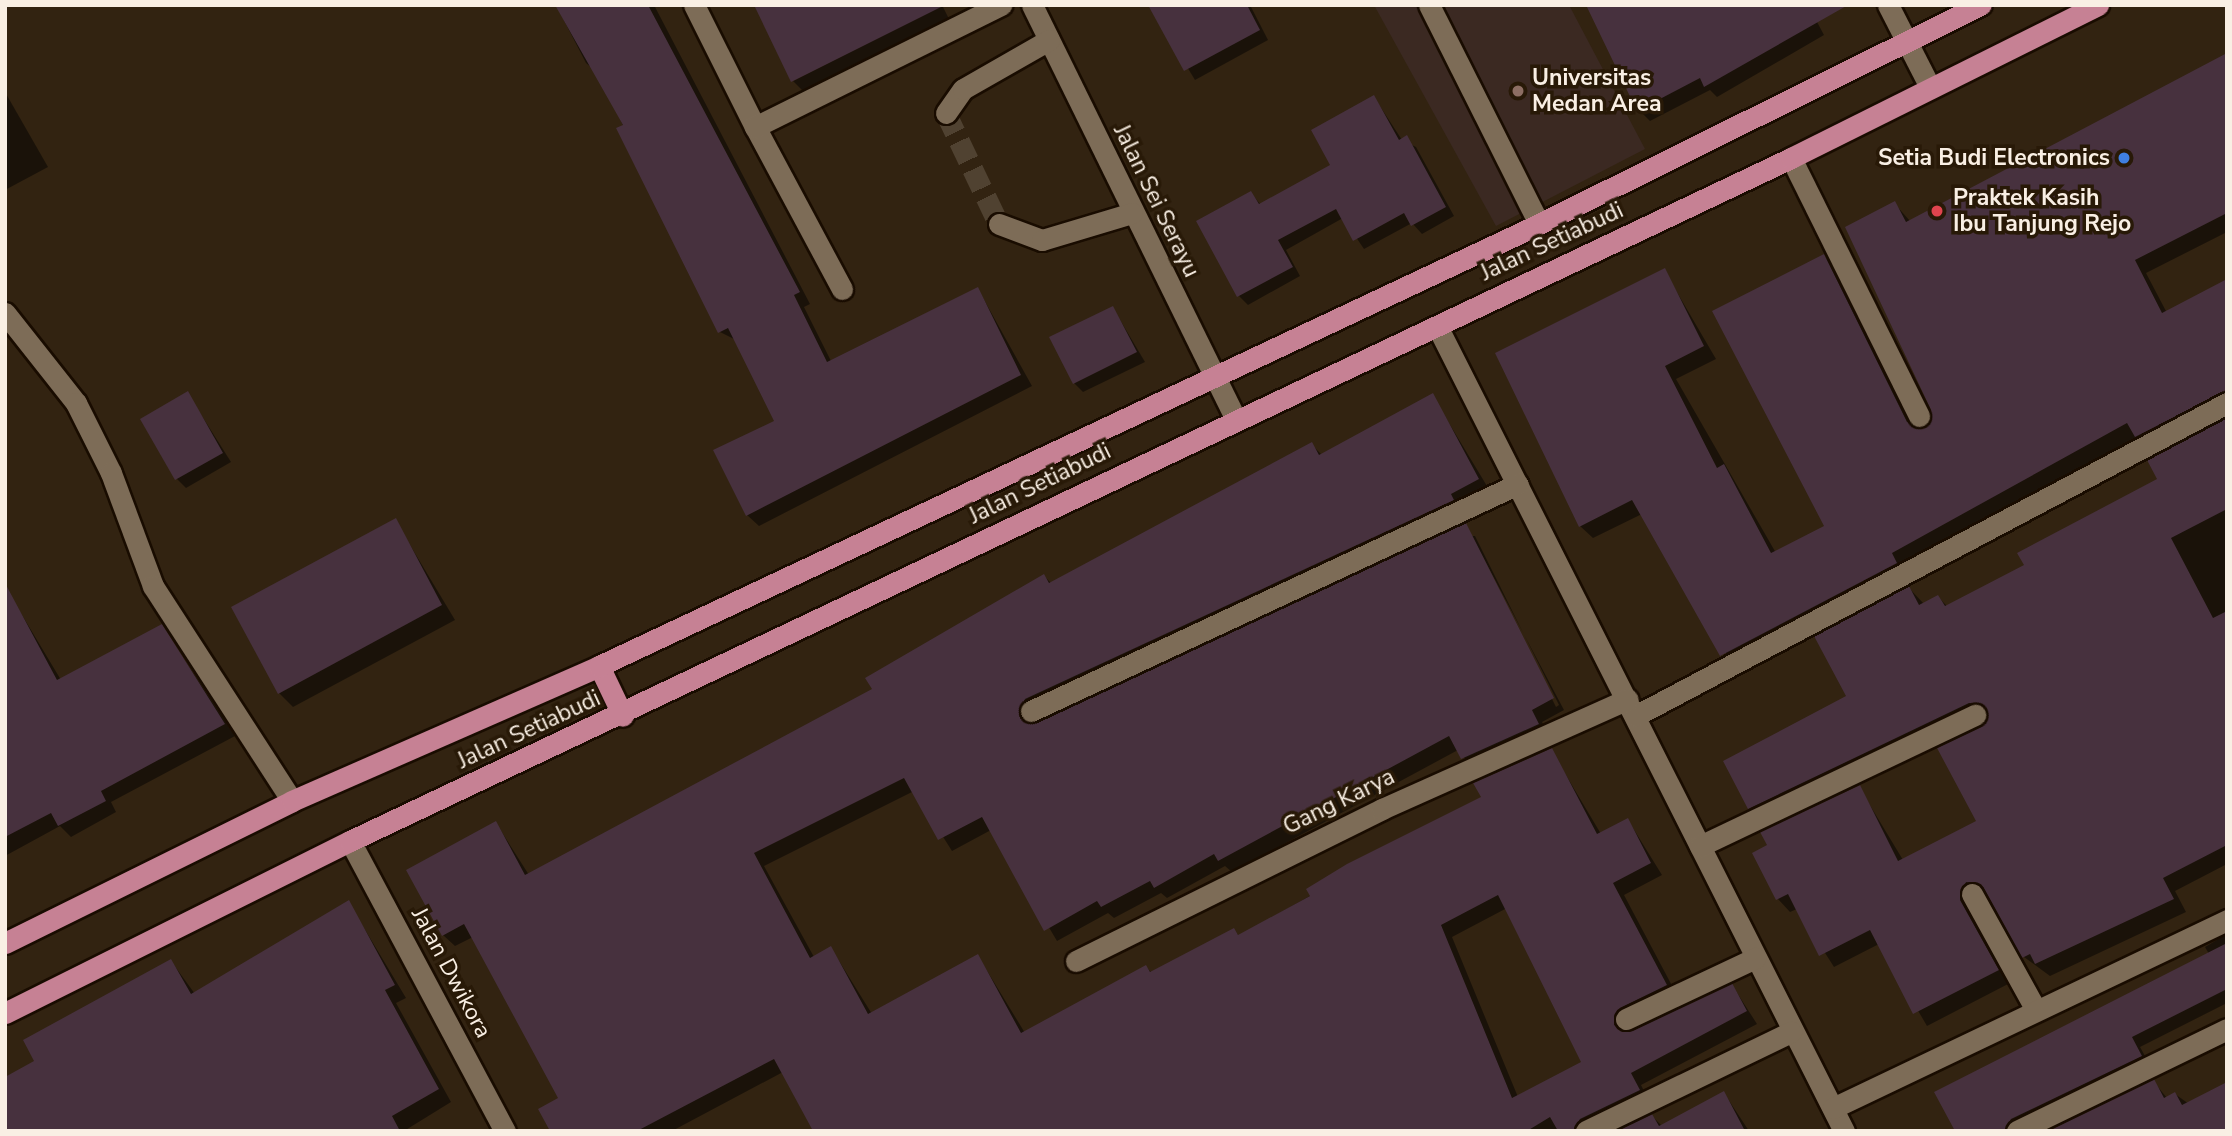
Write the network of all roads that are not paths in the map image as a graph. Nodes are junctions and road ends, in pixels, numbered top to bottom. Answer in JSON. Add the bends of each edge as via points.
{"nodes":[{"id":1,"x":694,"y":5,"type":"edge"},
{"id":2,"x":1000,"y":5,"type":"edge"},
{"id":3,"x":1032,"y":5,"type":"edge"},
{"id":4,"x":1429,"y":5,"type":"edge"},
{"id":5,"x":1888,"y":5,"type":"edge"},
{"id":6,"x":1981,"y":5,"type":"edge"},
{"id":7,"x":2098,"y":5,"type":"edge"},
{"id":8,"x":1049,"y":40,"type":"junction"},
{"id":9,"x":1906,"y":42,"type":"junction"},
{"id":10,"x":1930,"y":87,"type":"junction"},
{"id":11,"x":946,"y":113,"type":"dead end"},
{"id":12,"x":755,"y":127,"type":"junction"},
{"id":13,"x":1791,"y":158,"type":"junction"},
{"id":14,"x":1132,"y":213,"type":"junction"},
{"id":15,"x":1539,"y":224,"type":"junction"},
{"id":16,"x":999,"y":225,"type":"dead end"},
{"id":17,"x":842,"y":289,"type":"dead end"},
{"id":18,"x":5,"y":313,"type":"edge"},
{"id":19,"x":1437,"y":326,"type":"junction"},
{"id":20,"x":1214,"y":374,"type":"junction"},
{"id":21,"x":2227,"y":403,"type":"edge"},
{"id":22,"x":1919,"y":416,"type":"dead end"},
{"id":23,"x":1235,"y":418,"type":"junction"},
{"id":24,"x":1517,"y":484,"type":"junction"},
{"id":25,"x":599,"y":666,"type":"junction"},
{"id":26,"x":1632,"y":708,"type":"junction"},
{"id":27,"x":1031,"y":711,"type":"dead end"},
{"id":28,"x":1975,"y":715,"type":"dead end"},
{"id":29,"x":623,"y":716,"type":"junction"},
{"id":30,"x":292,"y":802,"type":"junction"},
{"id":31,"x":350,"y":841,"type":"junction"},
{"id":32,"x":1700,"y":846,"type":"junction"},
{"id":33,"x":1972,"y":894,"type":"dead end"},
{"id":34,"x":2227,"y":920,"type":"edge"},
{"id":35,"x":5,"y":943,"type":"edge"},
{"id":36,"x":1755,"y":958,"type":"junction"},
{"id":37,"x":1076,"y":961,"type":"dead end"},
{"id":38,"x":2036,"y":1010,"type":"junction"},
{"id":39,"x":5,"y":1013,"type":"edge"},
{"id":40,"x":1626,"y":1019,"type":"dead end"},
{"id":41,"x":2227,"y":1029,"type":"edge"},
{"id":42,"x":1791,"y":1032,"type":"junction"},
{"id":43,"x":1833,"y":1108,"type":"junction"},
{"id":44,"x":505,"y":1131,"type":"edge"},
{"id":45,"x":1586,"y":1131,"type":"edge"},
{"id":46,"x":1844,"y":1131,"type":"edge"},
{"id":47,"x":2017,"y":1131,"type":"edge"}],
"edges":[{"from":1,"to":12,"type":"street"},
{"from":2,"to":12,"type":"street"},
{"from":3,"to":8,"type":"street","name":"Jalan Sei Serayu"},
{"from":4,"to":15,"type":"street"},
{"from":5,"to":9,"type":"street"},
{"from":6,"to":9,"type":"main road","name":"Jalan Setiabudi"},
{"from":7,"to":10,"type":"main road","name":"Jalan Setiabudi"},
{"from":8,"to":11,"type":"street","via":[[963,89]]},
{"from":8,"to":14,"type":"street","name":"Jalan Sei Serayu"},
{"from":9,"to":10,"type":"street"},
{"from":9,"to":15,"type":"main road","name":"Jalan Setiabudi"},
{"from":10,"to":13,"type":"main road","name":"Jalan Setiabudi"},
{"from":12,"to":17,"type":"street"},
{"from":13,"to":19,"type":"main road","name":"Jalan Setiabudi"},
{"from":13,"to":22,"type":"street"},
{"from":14,"to":16,"type":"street","via":[[1042,240]]},
{"from":14,"to":20,"type":"street","name":"Jalan Sei Serayu"},
{"from":15,"to":20,"type":"main road","name":"Jalan Setiabudi"},
{"from":18,"to":30,"type":"street","via":[[76,403],[111,473],[153,586]]},
{"from":19,"to":23,"type":"main road","name":"Jalan Setiabudi"},
{"from":19,"to":24,"type":"street"},
{"from":20,"to":23,"type":"street","name":"Jalan Sei Serayu"},
{"from":20,"to":25,"type":"main road","name":"Jalan Setiabudi"},
{"from":21,"to":26,"type":"street","name":"Gang Karya"},
{"from":23,"to":29,"type":"main road","name":"Jalan Setiabudi"},
{"from":24,"to":26,"type":"street"},
{"from":24,"to":27,"type":"street"},
{"from":25,"to":29,"type":"main road"},
{"from":25,"to":30,"type":"main road","name":"Jalan Setiabudi"},
{"from":26,"to":32,"type":"street"},
{"from":26,"to":37,"type":"street","name":"Gang Karya","via":[[1382,809]]},
{"from":28,"to":32,"type":"street"},
{"from":29,"to":31,"type":"main road","name":"Jalan Setiabudi"},
{"from":30,"to":35,"type":"main road","name":"Jalan Setiabudi"},
{"from":31,"to":39,"type":"main road","name":"Jalan Setiabudi"},
{"from":31,"to":44,"type":"street","name":"Jalan Dwikora"},
{"from":32,"to":36,"type":"street"},
{"from":33,"to":38,"type":"street"},
{"from":34,"to":38,"type":"street"},
{"from":36,"to":40,"type":"street"},
{"from":36,"to":42,"type":"street"},
{"from":38,"to":43,"type":"street"},
{"from":41,"to":47,"type":"street"},
{"from":42,"to":43,"type":"street"},
{"from":42,"to":45,"type":"street"},
{"from":43,"to":46,"type":"street"}]}
